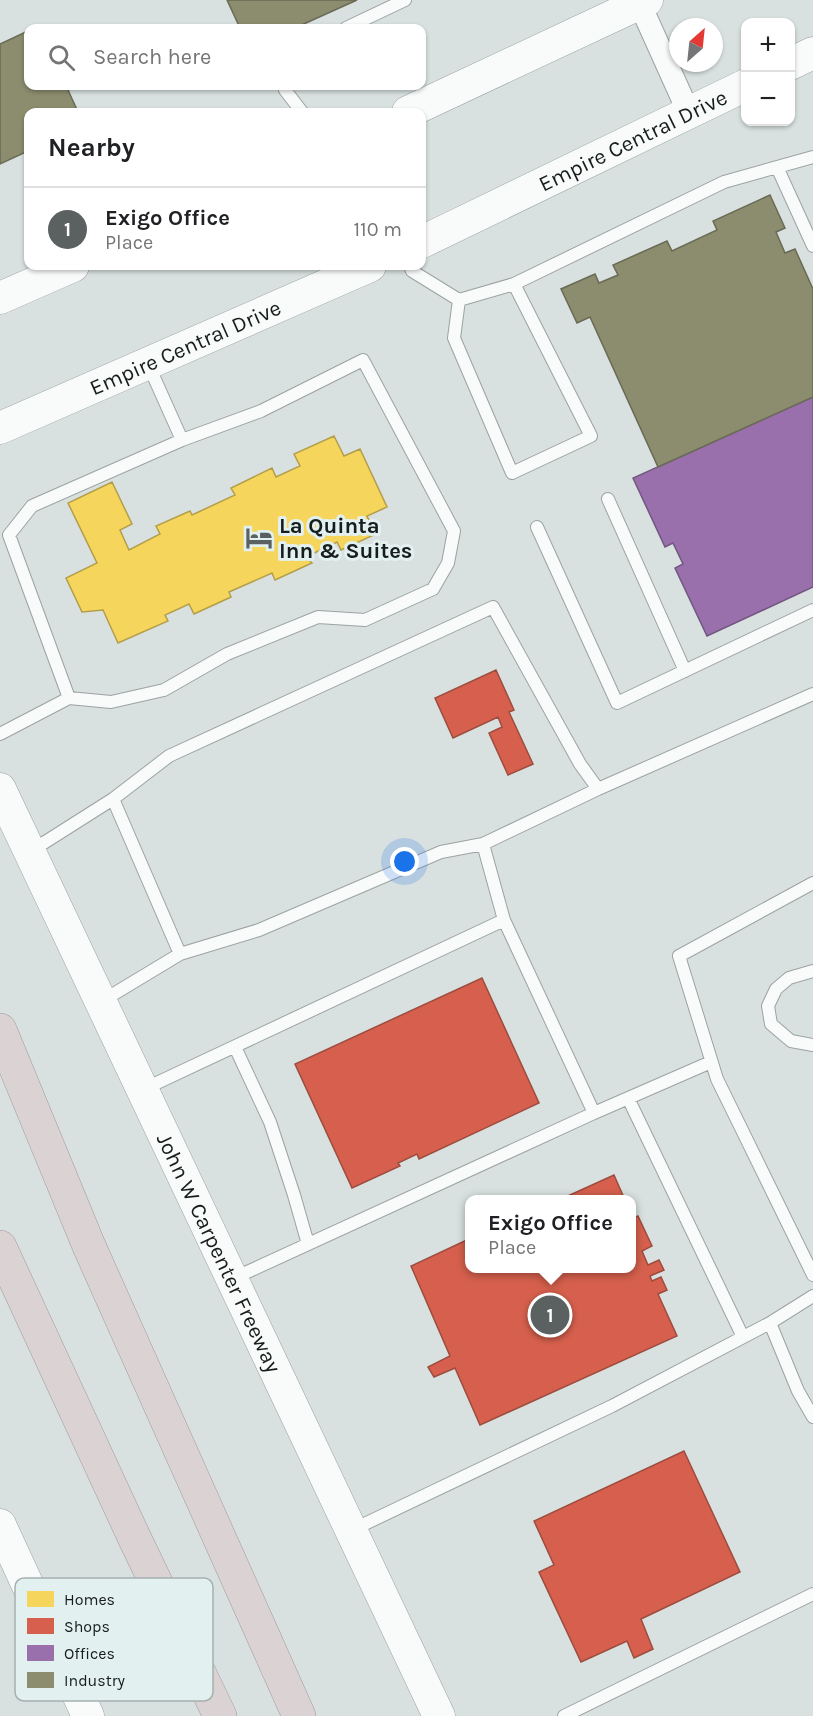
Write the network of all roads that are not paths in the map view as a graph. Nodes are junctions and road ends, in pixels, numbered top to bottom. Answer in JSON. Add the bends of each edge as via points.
{"nodes":[{"id":1,"x":405,"y":0,"type":"edge"},
{"id":2,"x":642,"y":1,"type":"edge"},
{"id":3,"x":354,"y":24,"type":"edge"},
{"id":4,"x":813,"y":53,"type":"edge"},
{"id":5,"x":795,"y":62,"type":"edge"},
{"id":6,"x":741,"y":87,"type":"edge"},
{"id":7,"x":285,"y":90,"type":"edge"},
{"id":8,"x":299,"y":108,"type":"edge"},
{"id":9,"x":416,"y":108,"type":"edge"},
{"id":10,"x":688,"y":111,"type":"junction"},
{"id":11,"x":813,"y":157,"type":"edge"},
{"id":12,"x":777,"y":167,"type":"junction"},
{"id":13,"x":426,"y":240,"type":"edge"},
{"id":14,"x":813,"y":246,"type":"edge"},
{"id":15,"x":64,"y":270,"type":"edge"},
{"id":16,"x":361,"y":270,"type":"edge"},
{"id":17,"x":412,"y":270,"type":"edge"},
{"id":18,"x":514,"y":284,"type":"junction"},
{"id":19,"x":0,"y":298,"type":"edge"},
{"id":20,"x":459,"y":300,"type":"junction"},
{"id":21,"x":148,"y":363,"type":"junction"},
{"id":22,"x":0,"y":428,"type":"edge"},
{"id":23,"x":182,"y":440,"type":"junction"},
{"id":24,"x":608,"y":499,"type":"dead end"},
{"id":25,"x":537,"y":527,"type":"dead end"},
{"id":26,"x":813,"y":610,"type":"edge"},
{"id":27,"x":685,"y":671,"type":"junction"},
{"id":28,"x":813,"y":694,"type":"edge"},
{"id":29,"x":69,"y":698,"type":"junction"},
{"id":30,"x":0,"y":734,"type":"edge"},
{"id":31,"x":0,"y":789,"type":"edge"},
{"id":32,"x":598,"y":789,"type":"junction"},
{"id":33,"x":113,"y":799,"type":"junction"},
{"id":34,"x":483,"y":844,"type":"junction"},
{"id":35,"x":30,"y":852,"type":"junction"},
{"id":36,"x":813,"y":883,"type":"edge"},
{"id":37,"x":504,"y":920,"type":"junction"},
{"id":38,"x":180,"y":954,"type":"junction"},
{"id":39,"x":813,"y":971,"type":"edge"},
{"id":40,"x":101,"y":1001,"type":"junction"},
{"id":41,"x":0,"y":1030,"type":"edge"},
{"id":42,"x":813,"y":1045,"type":"edge"},
{"id":43,"x":235,"y":1047,"type":"junction"},
{"id":44,"x":711,"y":1062,"type":"junction"},
{"id":45,"x":142,"y":1090,"type":"junction"},
{"id":46,"x":628,"y":1098,"type":"junction"},
{"id":47,"x":594,"y":1113,"type":"junction"},
{"id":48,"x":308,"y":1244,"type":"junction"},
{"id":49,"x":0,"y":1247,"type":"edge"},
{"id":50,"x":813,"y":1275,"type":"edge"},
{"id":51,"x":232,"y":1279,"type":"junction"},
{"id":52,"x":813,"y":1296,"type":"edge"},
{"id":53,"x":770,"y":1323,"type":"junction"},
{"id":54,"x":743,"y":1337,"type":"junction"},
{"id":55,"x":813,"y":1417,"type":"edge"},
{"id":56,"x":0,"y":1525,"type":"edge"},
{"id":57,"x":351,"y":1530,"type":"junction"},
{"id":58,"x":24,"y":1578,"type":"edge"},
{"id":59,"x":154,"y":1578,"type":"edge"},
{"id":60,"x":813,"y":1594,"type":"edge"},
{"id":61,"x":81,"y":1701,"type":"edge"},
{"id":62,"x":213,"y":1701,"type":"edge"},
{"id":63,"x":88,"y":1716,"type":"edge"},
{"id":64,"x":220,"y":1716,"type":"edge"},
{"id":65,"x":299,"y":1716,"type":"edge"},
{"id":66,"x":439,"y":1716,"type":"edge"},
{"id":67,"x":564,"y":1716,"type":"edge"}],
"edges":[{"from":1,"to":3,"type":"lane"},
{"from":2,"to":9,"type":"main road"},
{"from":2,"to":10,"type":"street"},
{"from":4,"to":5,"type":"main road"},
{"from":6,"to":10,"type":"main road","name":"Empire Central Drive"},
{"from":7,"to":8,"type":"lane"},
{"from":10,"to":13,"type":"main road","name":"Empire Central Drive"},
{"from":11,"to":12,"type":"lane"},
{"from":12,"to":14,"type":"lane"},
{"from":12,"to":18,"type":"lane","via":[[724,182]]},
{"from":15,"to":19,"type":"main road"},
{"from":16,"to":21,"type":"main road","name":"Empire Central Drive"},
{"from":17,"to":20,"type":"lane"},
{"from":18,"to":20,"type":"lane"},
{"from":18,"to":20,"type":"lane","via":[[591,436],[512,472],[454,338]]},
{"from":21,"to":22,"type":"main road","name":"Empire Central Drive"},
{"from":21,"to":23,"type":"lane"},
{"from":23,"to":29,"type":"lane","via":[[32,506],[9,535]]},
{"from":23,"to":29,"type":"lane","via":[[261,411],[363,360],[454,531],[448,563],[433,589],[365,620],[318,617],[227,654],[164,690],[111,702]]},
{"from":24,"to":27,"type":"lane"},
{"from":25,"to":27,"type":"lane","via":[[617,703]]},
{"from":26,"to":27,"type":"lane"},
{"from":28,"to":32,"type":"lane"},
{"from":29,"to":30,"type":"lane"},
{"from":31,"to":35,"type":"main road","name":"John W Carpenter Freeway"},
{"from":32,"to":33,"type":"lane","via":[[580,764],[493,607],[169,756]]},
{"from":32,"to":34,"type":"lane"},
{"from":33,"to":35,"type":"lane"},
{"from":33,"to":38,"type":"lane"},
{"from":34,"to":37,"type":"lane"},
{"from":34,"to":38,"type":"lane","via":[[441,852],[259,930]]},
{"from":35,"to":40,"type":"main road","name":"John W Carpenter Freeway"},
{"from":36,"to":44,"type":"lane","via":[[679,956]]},
{"from":37,"to":43,"type":"lane"},
{"from":37,"to":47,"type":"lane"},
{"from":38,"to":40,"type":"lane"},
{"from":39,"to":42,"type":"lane","via":[[789,978],[776,989],[768,1006],[771,1024],[791,1041]]},
{"from":40,"to":45,"type":"main road","name":"John W Carpenter Freeway"},
{"from":41,"to":65,"type":"highway","via":[[89,1246]]},
{"from":43,"to":45,"type":"lane"},
{"from":43,"to":48,"type":"lane","via":[[270,1122]]},
{"from":44,"to":46,"type":"lane"},
{"from":44,"to":50,"type":"lane"},
{"from":45,"to":51,"type":"main road","name":"John W Carpenter Freeway"},
{"from":46,"to":47,"type":"lane"},
{"from":46,"to":54,"type":"lane"},
{"from":47,"to":48,"type":"lane"},
{"from":48,"to":51,"type":"lane"},
{"from":49,"to":59,"type":"highway"},
{"from":51,"to":57,"type":"main road","name":"John W Carpenter Freeway"},
{"from":52,"to":53,"type":"lane"},
{"from":53,"to":54,"type":"lane"},
{"from":53,"to":55,"type":"lane"},
{"from":54,"to":57,"type":"lane","via":[[612,1406]]},
{"from":56,"to":58,"type":"main road"},
{"from":57,"to":66,"type":"main road","name":"John W Carpenter Freeway"},
{"from":60,"to":67,"type":"lane"},
{"from":61,"to":63,"type":"main road"},
{"from":62,"to":64,"type":"highway"}]}
